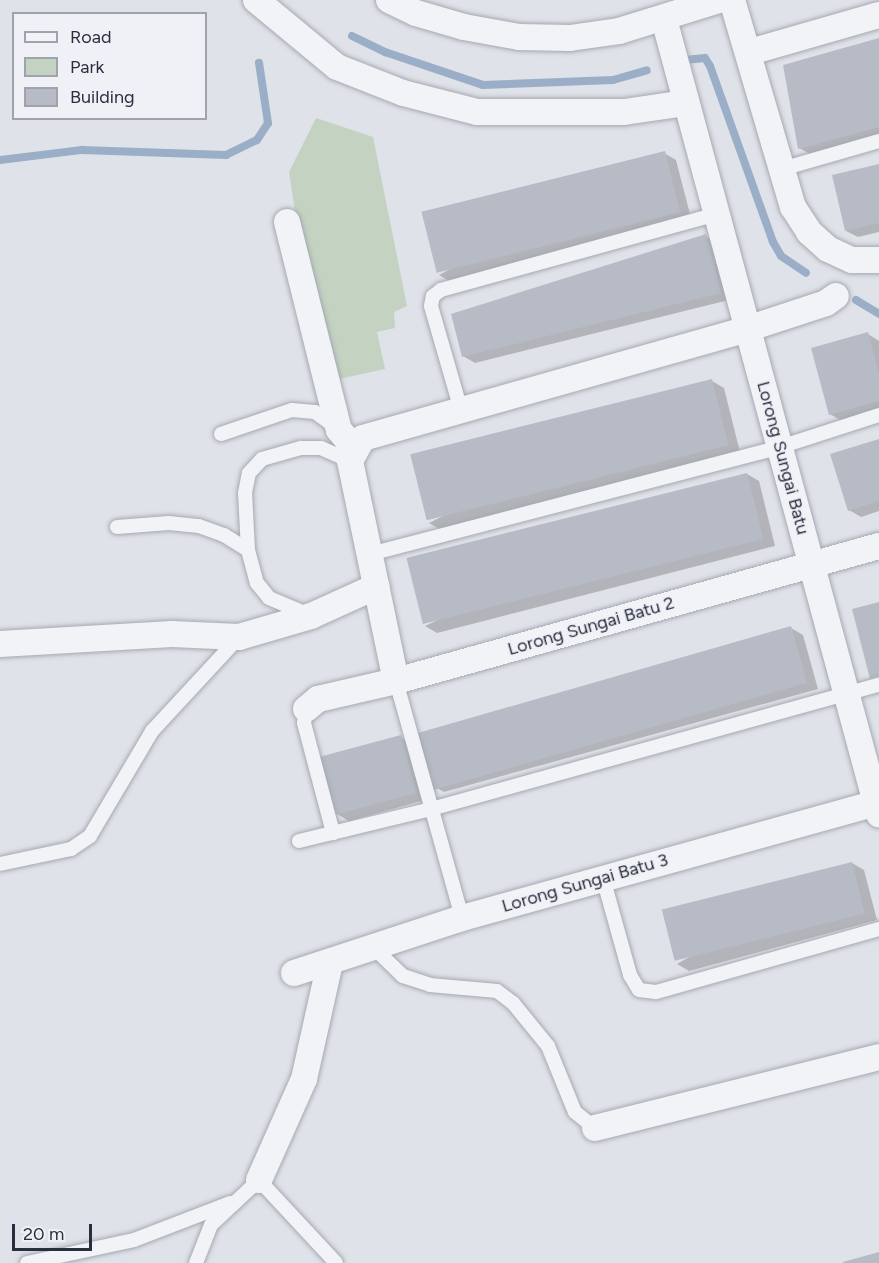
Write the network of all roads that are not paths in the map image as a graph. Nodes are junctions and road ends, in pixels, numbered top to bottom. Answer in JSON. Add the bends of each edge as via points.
{"nodes":[{"id":1,"x":256,"y":0,"type":"edge"},
{"id":2,"x":389,"y":0,"type":"edge"},
{"id":3,"x":719,"y":0,"type":"edge"},
{"id":4,"x":732,"y":0,"type":"edge"},
{"id":5,"x":879,"y":15,"type":"edge"},
{"id":6,"x":664,"y":19,"type":"junction"},
{"id":7,"x":750,"y":52,"type":"junction"},
{"id":8,"x":686,"y":103,"type":"junction"},
{"id":9,"x":879,"y":141,"type":"edge"},
{"id":10,"x":785,"y":168,"type":"junction"},
{"id":11,"x":716,"y":213,"type":"junction"},
{"id":12,"x":287,"y":222,"type":"dead end"},
{"id":13,"x":879,"y":260,"type":"edge"},
{"id":14,"x":844,"y":278,"type":"junction"},
{"id":15,"x":747,"y":329,"type":"junction"},
{"id":16,"x":461,"y":410,"type":"junction"},
{"id":17,"x":879,"y":415,"type":"edge"},
{"id":18,"x":221,"y":434,"type":"dead end"},
{"id":19,"x":348,"y":446,"type":"junction"},
{"id":20,"x":780,"y":447,"type":"junction"},
{"id":21,"x":117,"y":527,"type":"dead end"},
{"id":22,"x":879,"y":546,"type":"edge"},
{"id":23,"x":249,"y":550,"type":"junction"},
{"id":24,"x":370,"y":554,"type":"junction"},
{"id":25,"x":811,"y":564,"type":"junction"},
{"id":26,"x":377,"y":586,"type":"junction"},
{"id":27,"x":311,"y":616,"type":"junction"},
{"id":28,"x":239,"y":637,"type":"junction"},
{"id":29,"x":0,"y":644,"type":"edge"},
{"id":30,"x":396,"y":681,"type":"junction"},
{"id":31,"x":879,"y":685,"type":"edge"},
{"id":32,"x":847,"y":695,"type":"junction"},
{"id":33,"x":306,"y":709,"type":"joint"},
{"id":34,"x":878,"y":806,"type":"edge"},
{"id":35,"x":431,"y":809,"type":"junction"},
{"id":36,"x":333,"y":833,"type":"junction"},
{"id":37,"x":299,"y":841,"type":"dead end"},
{"id":38,"x":0,"y":864,"type":"edge"},
{"id":39,"x":603,"y":878,"type":"junction"},
{"id":40,"x":462,"y":918,"type":"junction"},
{"id":41,"x":879,"y":929,"type":"edge"},
{"id":42,"x":375,"y":949,"type":"junction"},
{"id":43,"x":330,"y":963,"type":"junction"},
{"id":44,"x":294,"y":973,"type":"dead end"},
{"id":45,"x":879,"y":1057,"type":"edge"},
{"id":46,"x":595,"y":1128,"type":"joint"},
{"id":47,"x":259,"y":1180,"type":"junction"},
{"id":48,"x":232,"y":1202,"type":"junction"},
{"id":49,"x":27,"y":1263,"type":"edge"},
{"id":50,"x":195,"y":1263,"type":"edge"},
{"id":51,"x":336,"y":1263,"type":"edge"}],
"edges":[{"from":1,"to":8,"type":"street","via":[[337,67],[403,93],[477,112],[624,112]]},
{"from":2,"to":6,"type":"street","via":[[416,14],[519,37],[570,38]]},
{"from":3,"to":6,"type":"street"},
{"from":4,"to":7,"type":"street"},
{"from":5,"to":7,"type":"street"},
{"from":6,"to":8,"type":"street","name":"Lorong Sungai Batu"},
{"from":7,"to":10,"type":"street"},
{"from":8,"to":11,"type":"street","name":"Lorong Sungai Batu"},
{"from":9,"to":10,"type":"lane"},
{"from":10,"to":14,"type":"street","via":[[794,207],[809,232],[828,249]]},
{"from":11,"to":15,"type":"street","name":"Lorong Sungai Batu"},
{"from":11,"to":16,"type":"lane","via":[[441,290],[433,296],[431,306]]},
{"from":12,"to":19,"type":"street"},
{"from":13,"to":14,"type":"street"},
{"from":14,"to":15,"type":"street","via":[[826,303]]},
{"from":15,"to":16,"type":"street"},
{"from":15,"to":20,"type":"street","name":"Lorong Sungai Batu"},
{"from":16,"to":19,"type":"street","via":[[363,438]]},
{"from":17,"to":20,"type":"lane"},
{"from":18,"to":19,"type":"lane","via":[[292,410],[315,412]]},
{"from":19,"to":23,"type":"lane","via":[[301,448],[262,459],[249,473],[245,493]]},
{"from":19,"to":24,"type":"street"},
{"from":20,"to":24,"type":"lane"},
{"from":20,"to":25,"type":"street","name":"Lorong Sungai Batu"},
{"from":21,"to":23,"type":"lane","via":[[169,523],[199,526]]},
{"from":22,"to":25,"type":"street","name":"Lorong Sungai Batu 2"},
{"from":23,"to":27,"type":"lane","via":[[257,584],[269,598]]},
{"from":24,"to":26,"type":"street"},
{"from":25,"to":30,"type":"street","name":"Lorong Sungai Batu 2"},
{"from":25,"to":32,"type":"street","name":"Lorong Sungai Batu"},
{"from":26,"to":27,"type":"street"},
{"from":26,"to":30,"type":"street"},
{"from":27,"to":28,"type":"street"},
{"from":28,"to":29,"type":"street","via":[[172,634]]},
{"from":28,"to":38,"type":"lane","via":[[152,731],[90,837],[71,849]]},
{"from":30,"to":33,"type":"street","name":"Lorong Sungai Batu 2","via":[[318,699]]},
{"from":30,"to":35,"type":"lane"},
{"from":31,"to":32,"type":"lane"},
{"from":32,"to":34,"type":"street","name":"Lorong Sungai Batu"},
{"from":32,"to":35,"type":"lane"},
{"from":33,"to":36,"type":"lane","via":[[304,723]]},
{"from":34,"to":39,"type":"street","name":"Lorong Sungai Batu 3"},
{"from":35,"to":36,"type":"lane"},
{"from":35,"to":40,"type":"lane"},
{"from":36,"to":37,"type":"lane"},
{"from":39,"to":40,"type":"street","name":"Lorong Sungai Batu 3"},
{"from":39,"to":41,"type":"lane","via":[[630,975],[639,990],[656,992]]},
{"from":40,"to":42,"type":"street","name":"Lorong Sungai Batu 3"},
{"from":42,"to":43,"type":"street","name":"Lorong Sungai Batu 3"},
{"from":42,"to":46,"type":"lane","via":[[403,976],[430,985],[497,991],[513,1003],[548,1046],[575,1112]]},
{"from":43,"to":44,"type":"street","name":"Lorong Sungai Batu 3"},
{"from":43,"to":47,"type":"street","via":[[304,1079]]},
{"from":45,"to":46,"type":"street"},
{"from":47,"to":48,"type":"lane"},
{"from":47,"to":51,"type":"lane"},
{"from":48,"to":49,"type":"lane","via":[[134,1240]]},
{"from":48,"to":50,"type":"lane","via":[[211,1226]]}]}
